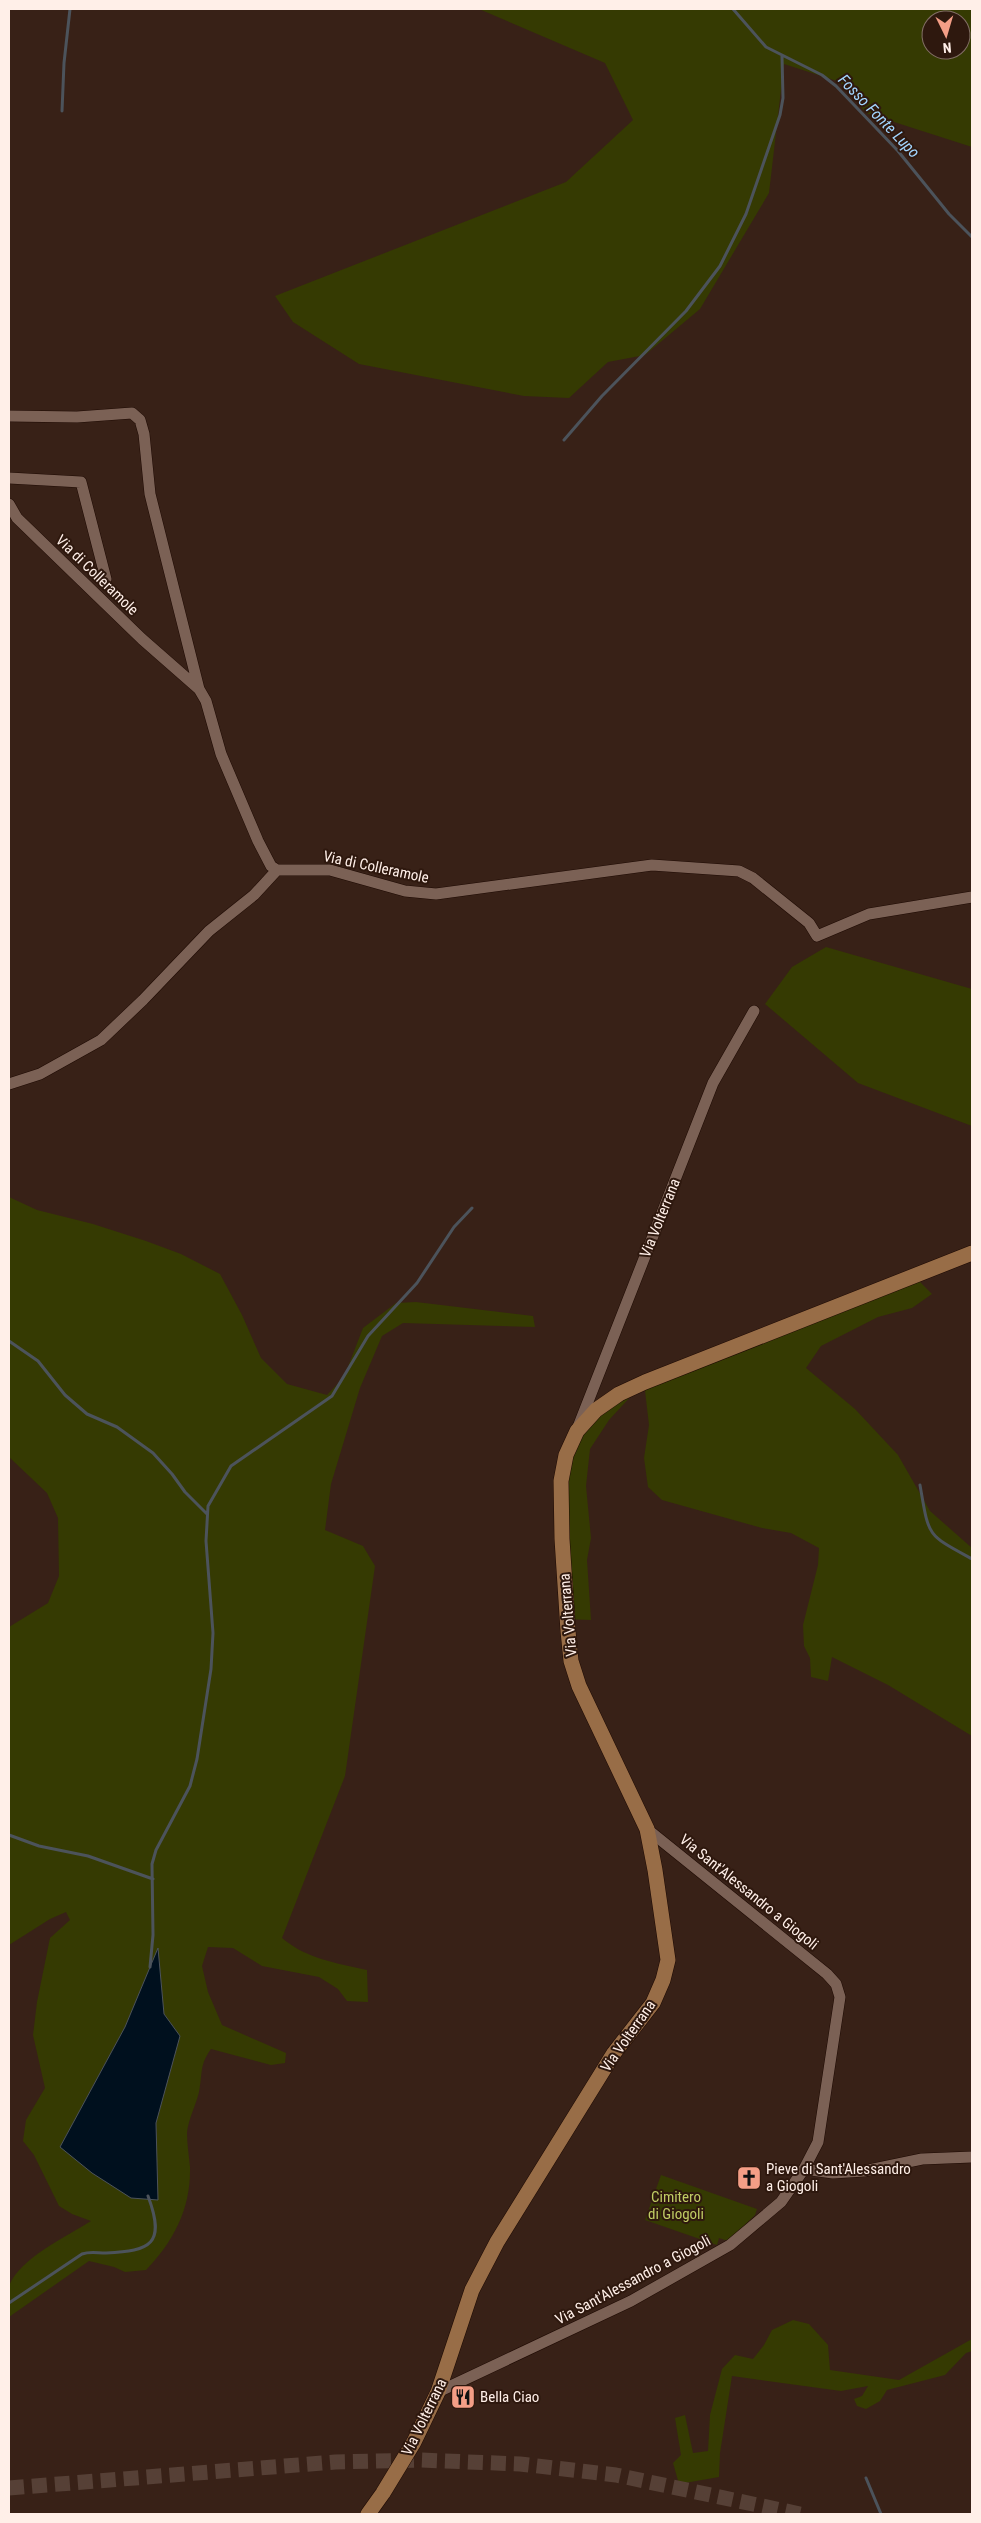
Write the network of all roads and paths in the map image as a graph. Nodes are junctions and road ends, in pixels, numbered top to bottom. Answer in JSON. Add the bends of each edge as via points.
{"nodes":[{"id":1,"x":9,"y":416,"type":"edge"},
{"id":2,"x":9,"y":478,"type":"edge"},
{"id":3,"x":9,"y":504,"type":"edge"},
{"id":4,"x":106,"y":579,"type":"dead end"},
{"id":5,"x":199,"y":688,"type":"junction"},
{"id":6,"x":277,"y":870,"type":"junction"},
{"id":7,"x":972,"y":897,"type":"edge"},
{"id":8,"x":754,"y":1011,"type":"dead end"},
{"id":9,"x":9,"y":1084,"type":"edge"},
{"id":10,"x":972,"y":1253,"type":"edge"},
{"id":11,"x":576,"y":1431,"type":"junction"},
{"id":12,"x":647,"y":1829,"type":"junction"},
{"id":13,"x":972,"y":2157,"type":"edge"},
{"id":14,"x":804,"y":2169,"type":"junction"},
{"id":15,"x":438,"y":2392,"type":"junction"},
{"id":16,"x":368,"y":2514,"type":"edge"}],
"edges":[{"from":1,"to":5,"type":"street","via":[[77,417],[132,413],[140,420],[150,494]]},
{"from":2,"to":4,"type":"street","via":[[81,482]]},
{"from":3,"to":5,"type":"street","name":"Via di Colleramole","via":[[17,518],[135,632]]},
{"from":5,"to":6,"type":"street","name":"Via di Colleramole","via":[[206,701],[221,754],[258,841],[271,866]]},
{"from":6,"to":7,"type":"street","name":"Via di Colleramole","via":[[330,870],[405,891],[436,894],[652,865],[740,871],[809,923],[817,936],[869,914]]},
{"from":6,"to":9,"type":"street","via":[[254,894],[209,930],[101,1040],[40,1074]]},
{"from":8,"to":11,"type":"street","name":"Via Volterrana","via":[[713,1083]]},
{"from":10,"to":11,"type":"main road","name":"Via Volterrana","via":[[645,1382],[596,1410]]},
{"from":11,"to":12,"type":"main road","name":"Via Volterrana","via":[[566,1455],[561,1482],[571,1661],[579,1686]]},
{"from":12,"to":14,"type":"street","name":"Via Sant'Alessandro a Giogoli","via":[[836,1984],[840,1997],[818,2142]]},
{"from":12,"to":15,"type":"main road","name":"Via Volterrana","via":[[668,1960],[663,1980],[653,2003],[614,2053],[497,2242],[472,2290]]},
{"from":13,"to":14,"type":"street","via":[[922,2159],[864,2171],[833,2173]]},
{"from":14,"to":15,"type":"street","name":"Via Sant'Alessandro a Giogoli","via":[[781,2202],[730,2245],[631,2301]]},
{"from":15,"to":16,"type":"main road","name":"Via Volterrana","via":[[414,2442]]}]}
